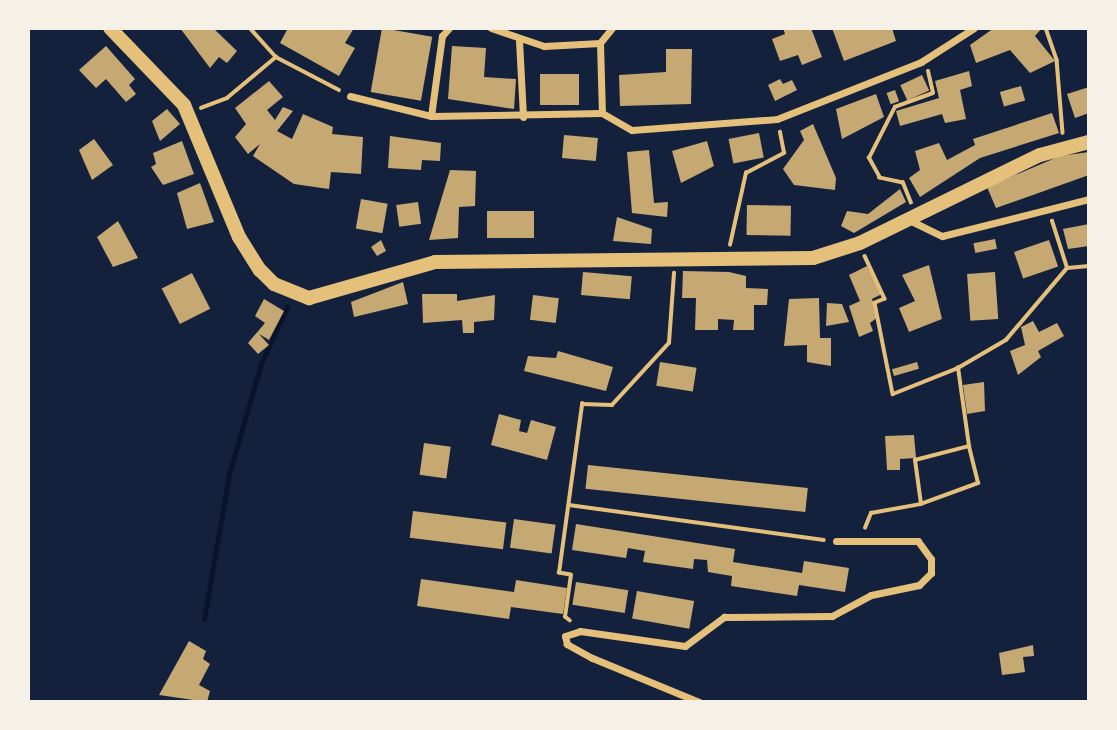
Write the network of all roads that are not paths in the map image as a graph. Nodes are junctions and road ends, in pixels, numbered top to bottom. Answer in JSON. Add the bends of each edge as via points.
{"nodes":[{"id":1,"x":110,"y":28,"type":"edge"},
{"id":2,"x":449,"y":28,"type":"edge"},
{"id":3,"x":491,"y":28,"type":"edge"},
{"id":4,"x":612,"y":28,"type":"edge"},
{"id":5,"x":974,"y":28,"type":"edge"},
{"id":6,"x":519,"y":40,"type":"junction"},
{"id":7,"x":600,"y":43,"type":"junction"},
{"id":8,"x":350,"y":96,"type":"road end"},
{"id":9,"x":430,"y":116,"type":"junction"},
{"id":10,"x":604,"y":116,"type":"junction"},
{"id":11,"x":523,"y":117,"type":"junction"},
{"id":12,"x":1089,"y":142,"type":"edge"},
{"id":13,"x":1089,"y":199,"type":"edge"},
{"id":14,"x":911,"y":217,"type":"junction"},
{"id":15,"x":836,"y":541,"type":"road end"},
{"id":16,"x":699,"y":702,"type":"edge"}],
"edges":[{"from":1,"to":14,"type":"main road","via":[[184,105],[239,237],[260,270],[290,293],[331,297],[435,262],[813,258],[860,243]]},
{"from":2,"to":9,"type":"street","via":[[442,36]]},
{"from":3,"to":6,"type":"street"},
{"from":4,"to":7,"type":"street"},
{"from":5,"to":10,"type":"street","via":[[925,59],[777,119],[632,130]]},
{"from":6,"to":7,"type":"street"},
{"from":6,"to":11,"type":"street"},
{"from":7,"to":10,"type":"street"},
{"from":8,"to":9,"type":"street"},
{"from":9,"to":11,"type":"street"},
{"from":10,"to":11,"type":"street"},
{"from":12,"to":14,"type":"main road"},
{"from":13,"to":14,"type":"street","via":[[942,236]]},
{"from":15,"to":16,"type":"street","via":[[918,541],[931,559],[931,573],[919,585],[871,595],[832,616],[724,617],[685,646],[569,630],[567,644]]}]}
